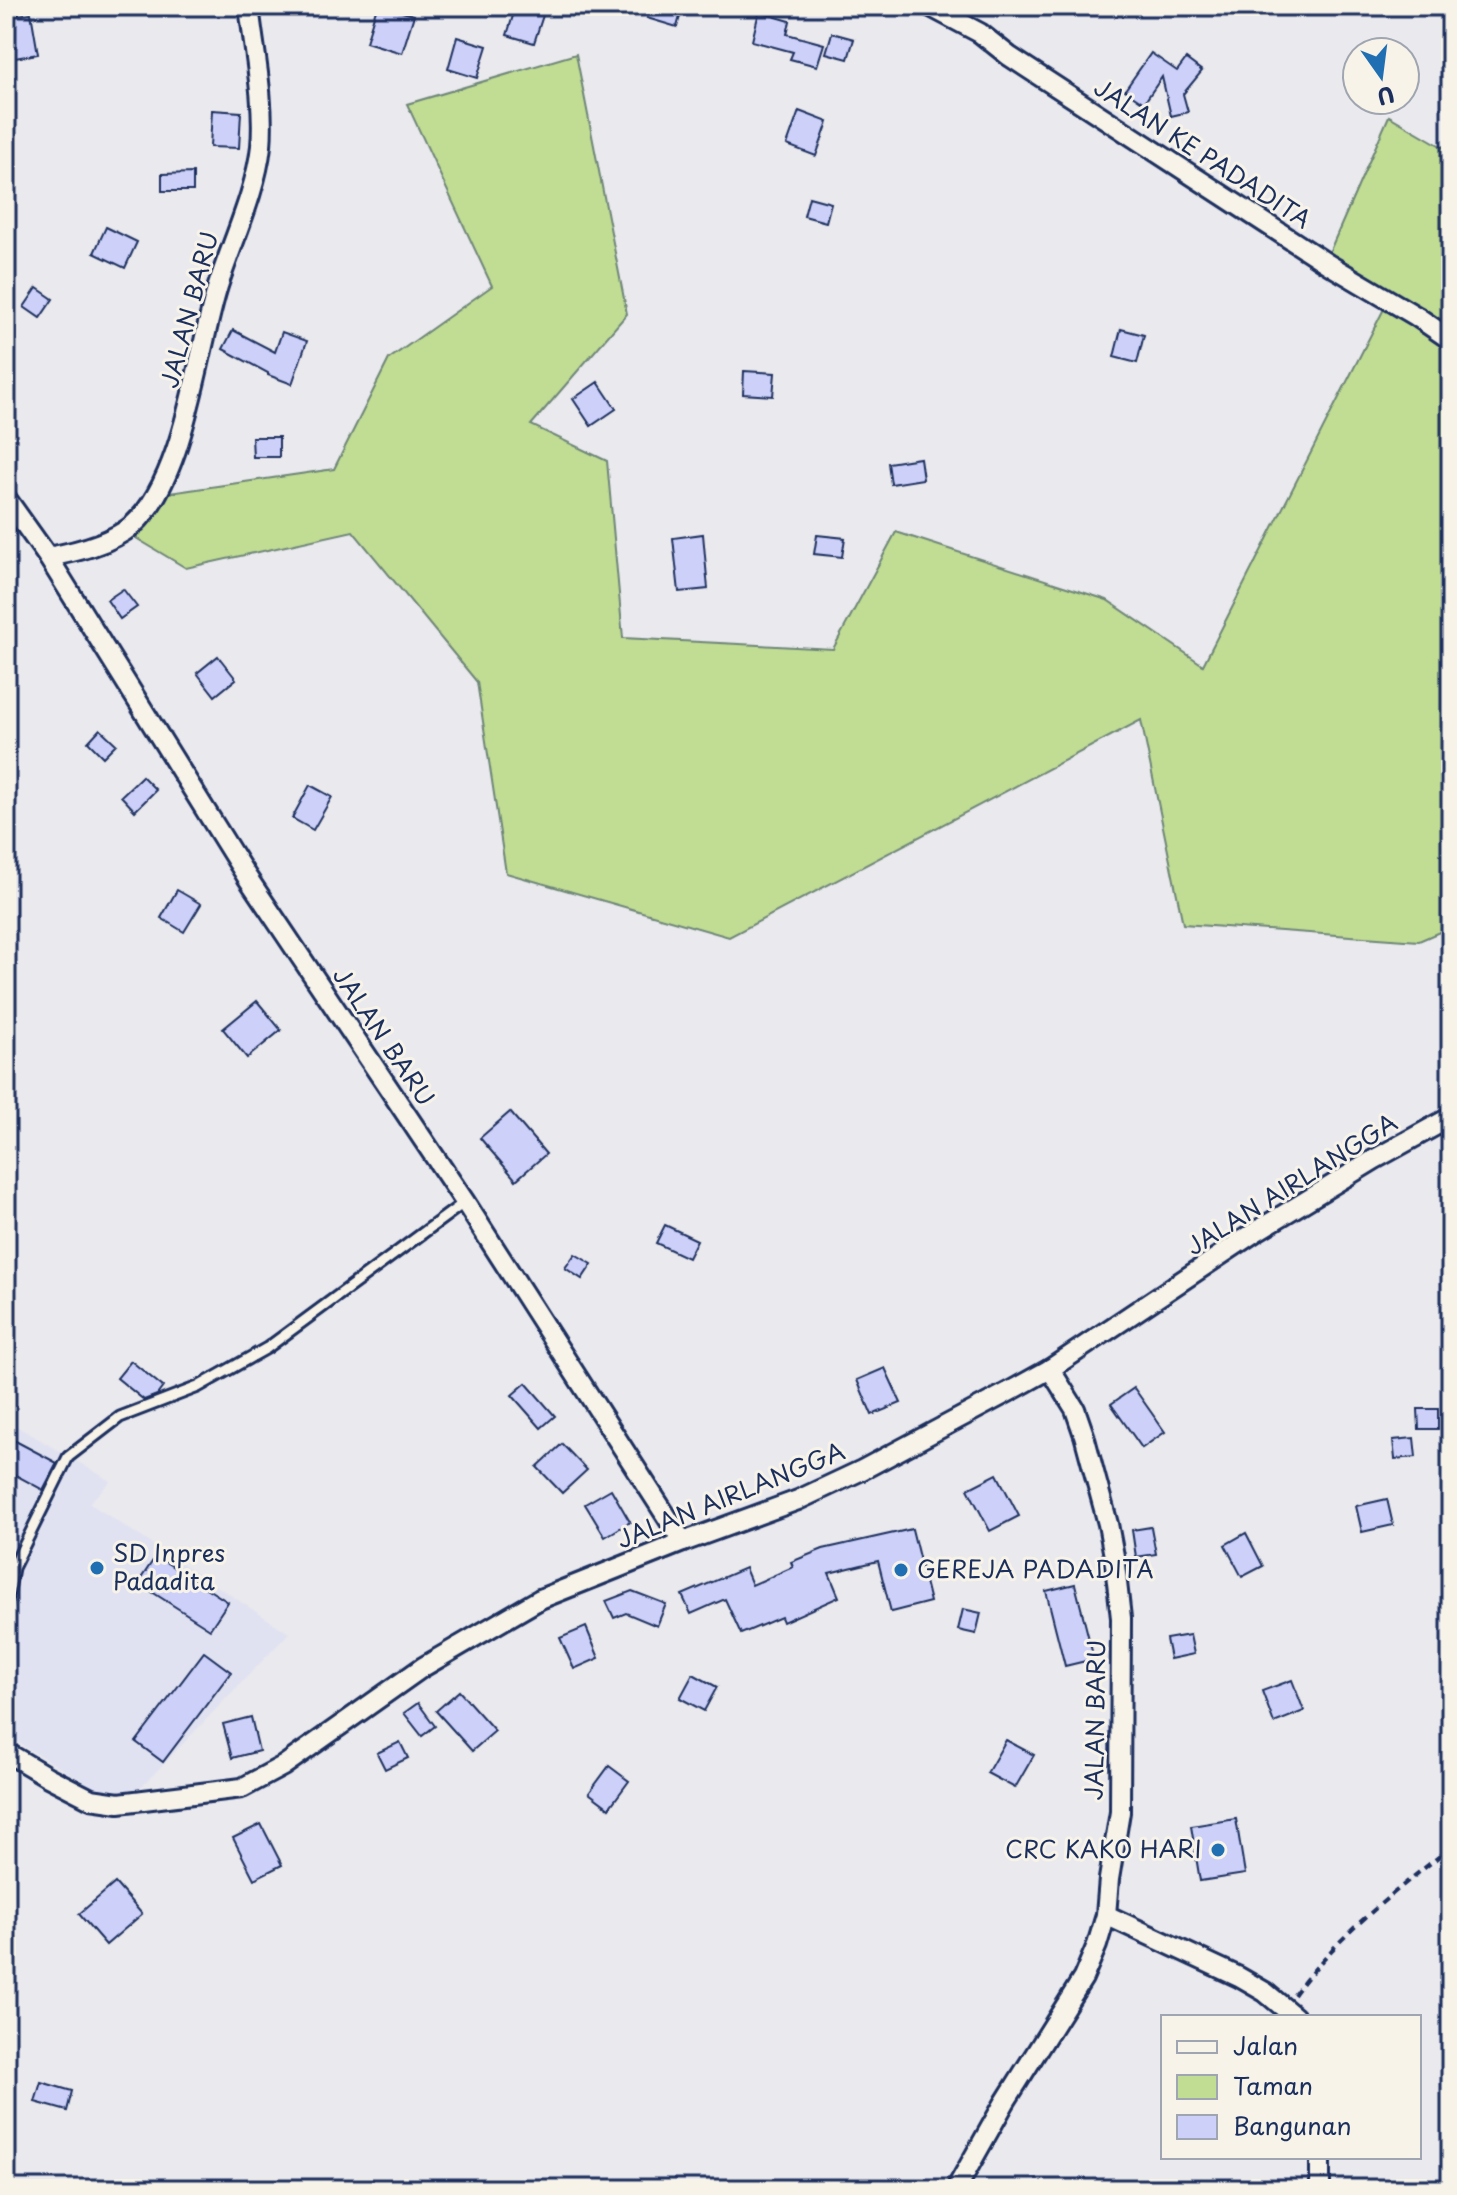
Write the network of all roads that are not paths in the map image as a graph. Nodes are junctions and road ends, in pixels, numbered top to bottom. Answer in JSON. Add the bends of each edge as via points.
{"nodes":[{"id":1,"x":249,"y":6,"type":"edge"},
{"id":2,"x":929,"y":6,"type":"edge"},
{"id":3,"x":1451,"y":340,"type":"edge"},
{"id":4,"x":6,"y":498,"type":"edge"},
{"id":5,"x":48,"y":557,"type":"junction"},
{"id":6,"x":1451,"y":1117,"type":"edge"},
{"id":7,"x":465,"y":1202,"type":"junction"},
{"id":8,"x":1050,"y":1369,"type":"junction"},
{"id":9,"x":683,"y":1542,"type":"junction"},
{"id":10,"x":6,"y":1607,"type":"edge"},
{"id":11,"x":6,"y":1752,"type":"edge"},
{"id":12,"x":1106,"y":1915,"type":"junction"},
{"id":13,"x":1291,"y":2012,"type":"edge"},
{"id":14,"x":1320,"y":2159,"type":"edge"},
{"id":15,"x":956,"y":2189,"type":"edge"},
{"id":16,"x":1320,"y":2189,"type":"edge"}],
"edges":[{"from":1,"to":5,"type":"street","name":"JALAN BARU","via":[[261,145],[204,333],[185,425],[153,500],[132,525],[78,551]]},
{"from":2,"to":3,"type":"street","name":"JALAN KE PADADITA","via":[[980,33]]},
{"from":4,"to":5,"type":"street","name":"JALAN BARU"},
{"from":5,"to":7,"type":"street","name":"JALAN BARU","via":[[247,877]]},
{"from":6,"to":8,"type":"street","name":"JALAN AIRLANGGA","via":[[1255,1232]]},
{"from":7,"to":9,"type":"street","name":"JALAN BARU"},
{"from":7,"to":10,"type":"lane","via":[[267,1348],[198,1387],[120,1417],[68,1457],[13,1568]]},
{"from":8,"to":9,"type":"street","name":"JALAN AIRLANGGA","via":[[862,1470],[767,1513]]},
{"from":8,"to":12,"type":"street","name":"JALAN BARU","via":[[1084,1435],[1108,1524],[1121,1618],[1120,1812]]},
{"from":9,"to":11,"type":"street","name":"JALAN AIRLANGGA","via":[[540,1599],[423,1667],[283,1766],[242,1788],[119,1803],[91,1799]]},
{"from":12,"to":13,"type":"street","via":[[1239,1977]]},
{"from":12,"to":15,"type":"street","name":"JALAN BARU","via":[[1083,1978]]},
{"from":14,"to":16,"type":"street"}]}
